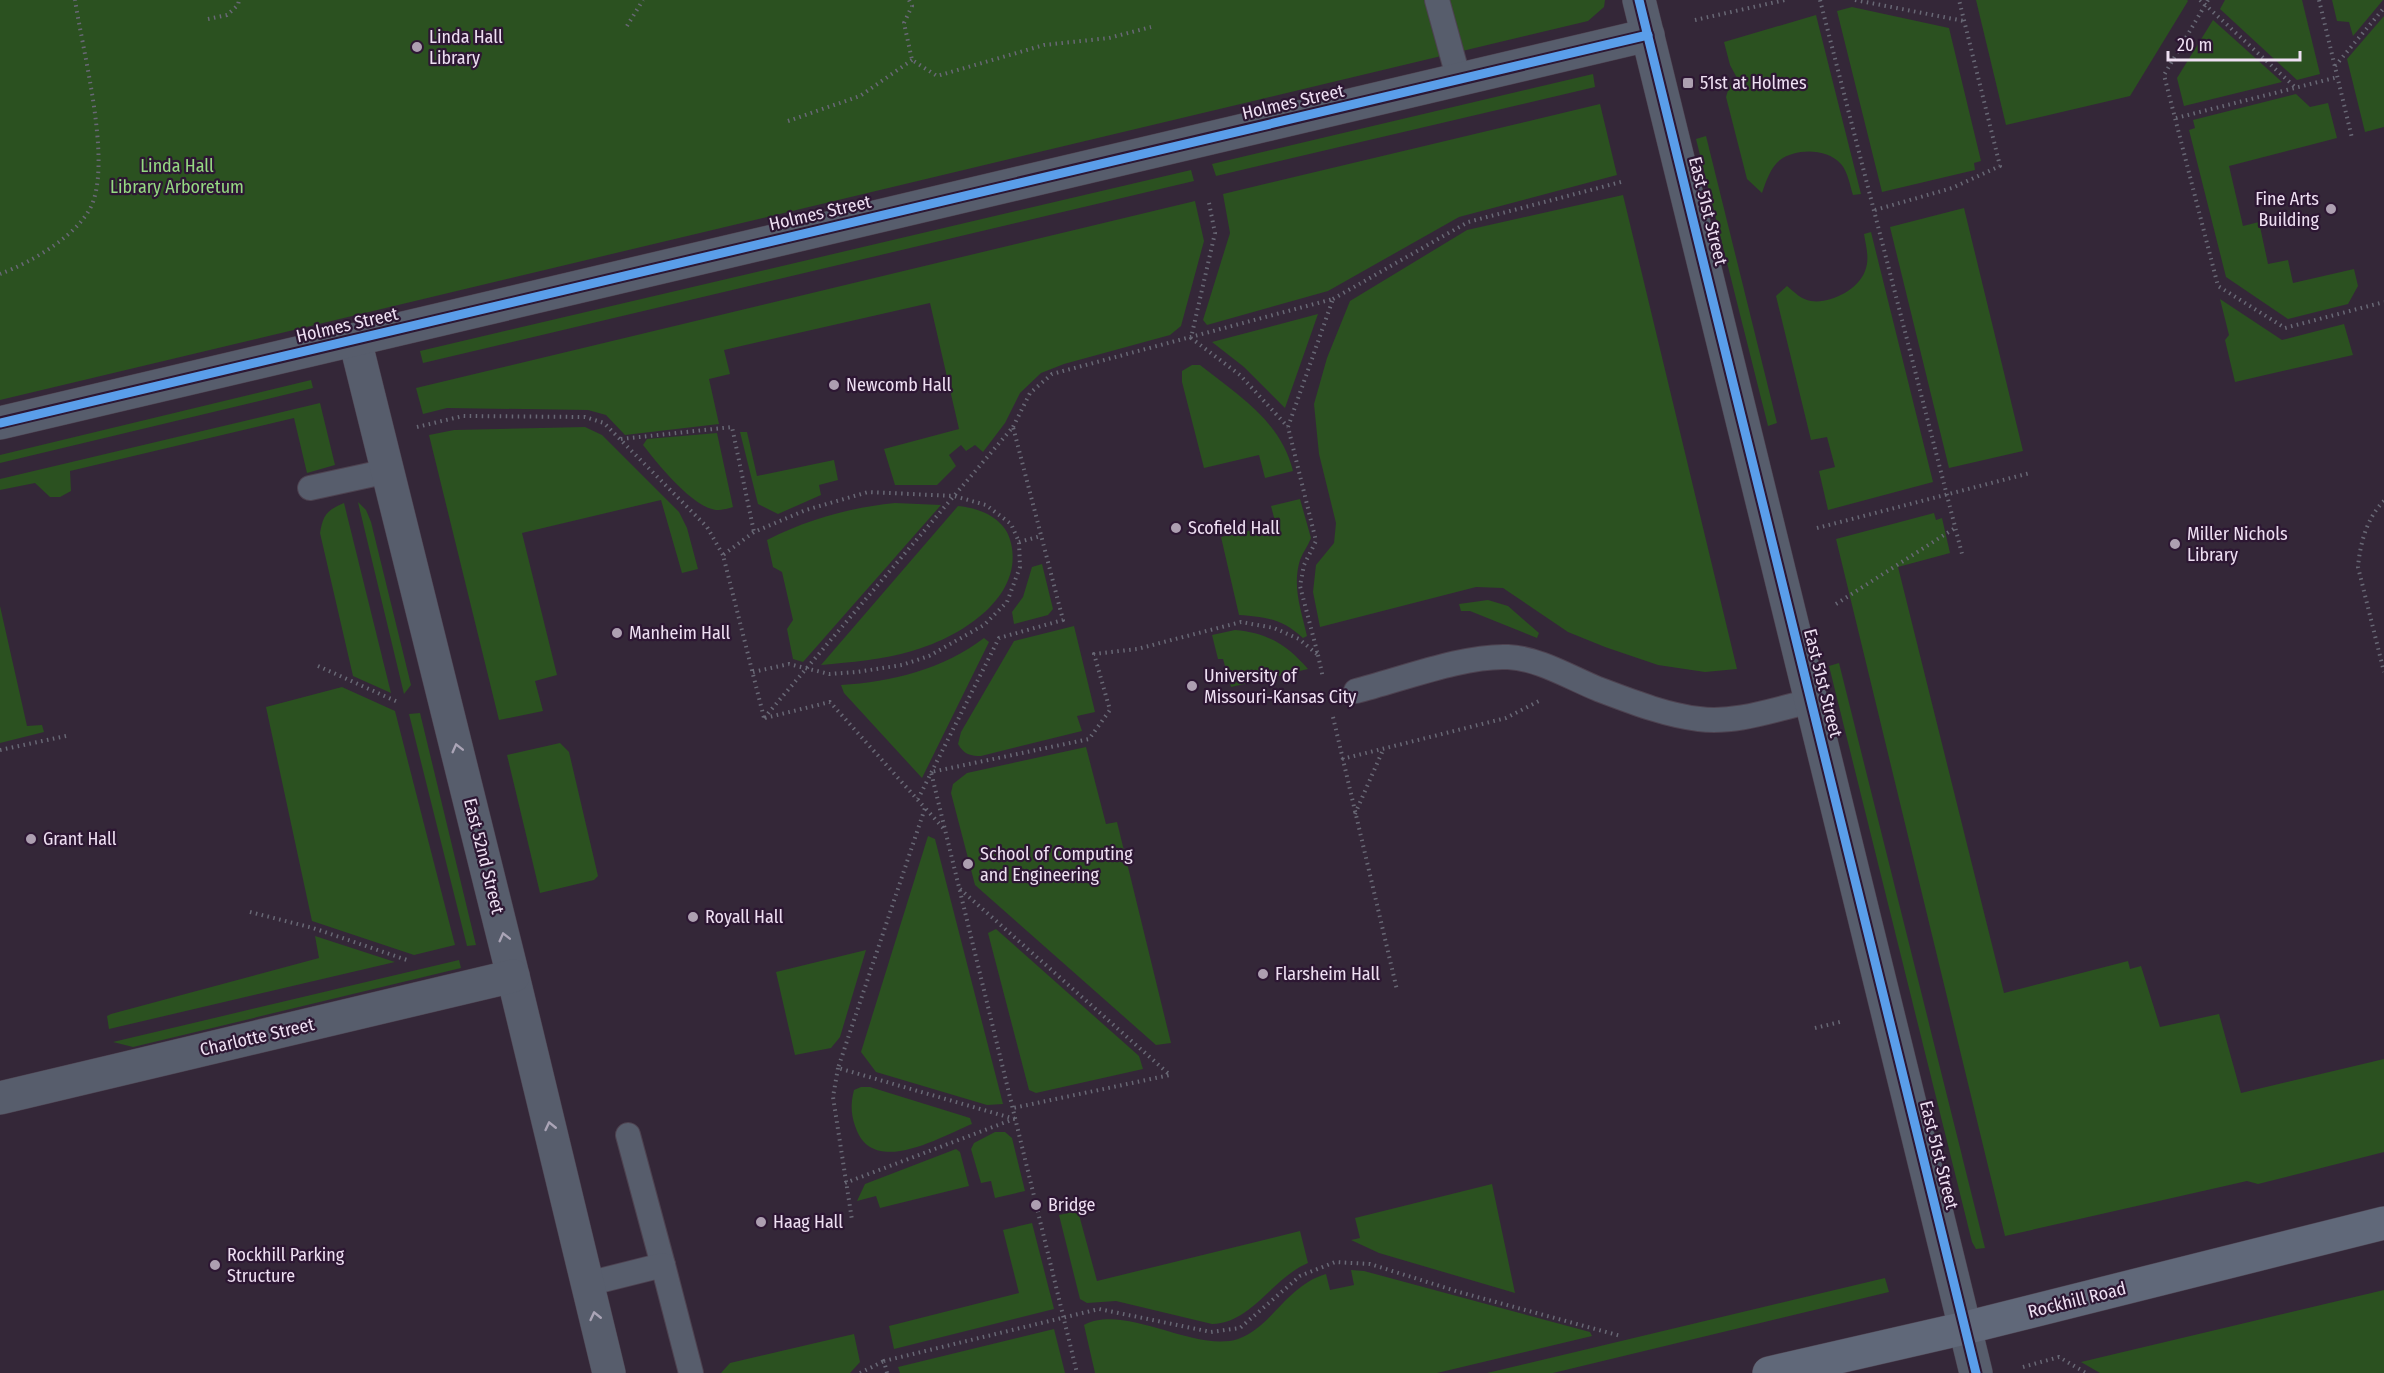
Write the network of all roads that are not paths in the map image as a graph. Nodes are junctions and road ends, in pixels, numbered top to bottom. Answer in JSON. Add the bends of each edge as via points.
{"nodes":[{"id":1,"x":1437,"y":0,"type":"edge"},
{"id":2,"x":1639,"y":0,"type":"edge"},
{"id":3,"x":1648,"y":35,"type":"junction"},
{"id":4,"x":1459,"y":80,"type":"junction"},
{"id":5,"x":355,"y":340,"type":"junction"},
{"id":6,"x":0,"y":423,"type":"edge"},
{"id":7,"x":388,"y":471,"type":"junction"},
{"id":8,"x":310,"y":488,"type":"dead end"},
{"id":9,"x":1356,"y":691,"type":"dead end"},
{"id":10,"x":1811,"y":701,"type":"junction"},
{"id":11,"x":513,"y":976,"type":"junction"},
{"id":12,"x":0,"y":1098,"type":"edge"},
{"id":13,"x":628,"y":1135,"type":"dead end"},
{"id":14,"x":2384,"y":1223,"type":"edge"},
{"id":15,"x":663,"y":1265,"type":"junction"},
{"id":16,"x":587,"y":1284,"type":"junction"},
{"id":17,"x":1965,"y":1328,"type":"junction"},
{"id":18,"x":609,"y":1373,"type":"edge"},
{"id":19,"x":691,"y":1373,"type":"edge"},
{"id":20,"x":1768,"y":1373,"type":"edge"},
{"id":21,"x":1976,"y":1373,"type":"edge"}],
"edges":[{"from":1,"to":4,"type":"lane"},
{"from":2,"to":3,"type":"street","name":"East 51st Street"},
{"from":3,"to":4,"type":"street","name":"Holmes Street"},
{"from":3,"to":10,"type":"street","name":"East 51st Street"},
{"from":4,"to":5,"type":"street","name":"Holmes Street"},
{"from":5,"to":6,"type":"street","name":"Holmes Street"},
{"from":5,"to":7,"type":"street","name":"East 52nd Street"},
{"from":7,"to":8,"type":"lane"},
{"from":11,"to":7,"type":"street","name":"East 52nd Street","one_way":true},
{"from":9,"to":10,"type":"lane","via":[[1476,659],[1509,657],[1568,674],[1664,712],[1700,720],[1740,717]]},
{"from":10,"to":17,"type":"street","name":"East 51st Street"},
{"from":11,"to":12,"type":"street","name":"Charlotte Street"},
{"from":16,"to":11,"type":"street","name":"East 52nd Street","one_way":true},
{"from":13,"to":15,"type":"lane"},
{"from":14,"to":17,"type":"main road","name":"Rockhill Road"},
{"from":15,"to":16,"type":"lane"},
{"from":15,"to":19,"type":"lane"},
{"from":18,"to":16,"type":"street","name":"East 52nd Street","one_way":true},
{"from":17,"to":20,"type":"main road","name":"Rockhill Road"},
{"from":17,"to":21,"type":"street","name":"East 51st Street"}]}
